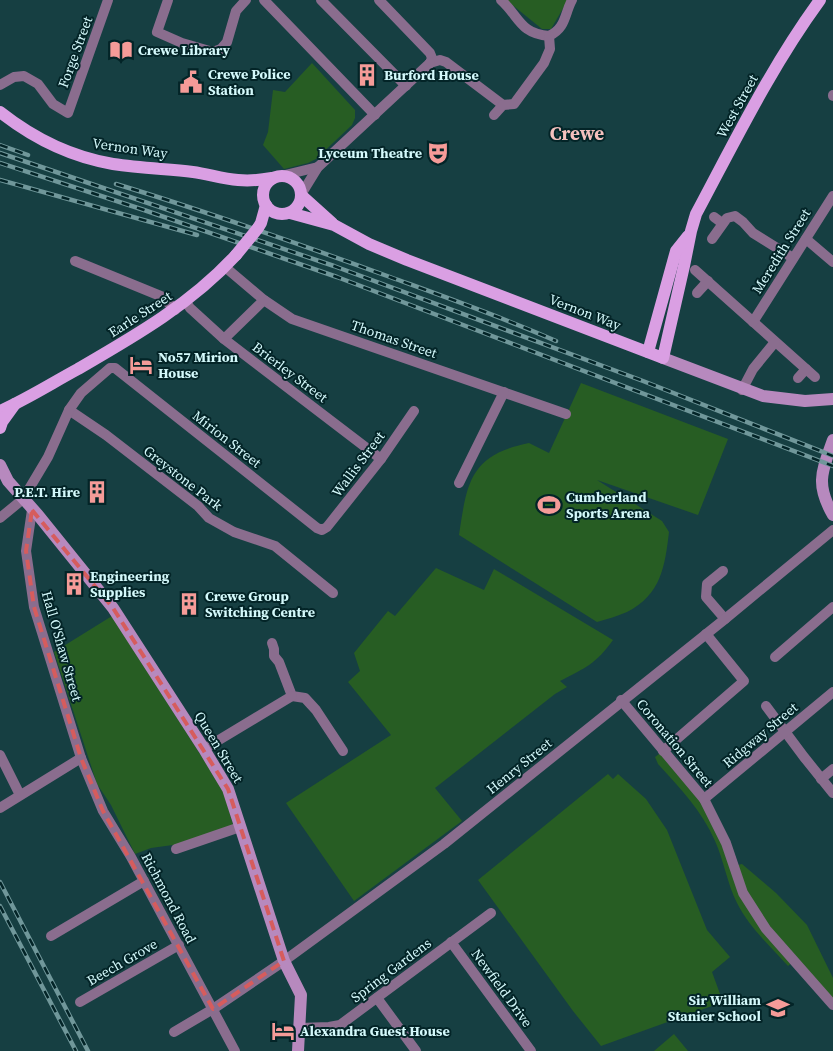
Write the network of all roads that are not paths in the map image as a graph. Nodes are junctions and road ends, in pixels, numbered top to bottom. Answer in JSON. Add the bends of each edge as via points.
{"nodes":[{"id":1,"x":108,"y":0,"type":"edge"},
{"id":2,"x":168,"y":0,"type":"edge"},
{"id":3,"x":246,"y":0,"type":"edge"},
{"id":4,"x":264,"y":0,"type":"edge"},
{"id":5,"x":321,"y":0,"type":"edge"},
{"id":6,"x":379,"y":0,"type":"edge"},
{"id":7,"x":501,"y":0,"type":"edge"},
{"id":8,"x":572,"y":0,"type":"edge"},
{"id":9,"x":820,"y":0,"type":"edge"},
{"id":10,"x":549,"y":36,"type":"junction"},
{"id":11,"x":430,"y":63,"type":"junction"},
{"id":12,"x":0,"y":85,"type":"edge"},
{"id":13,"x":406,"y":86,"type":"junction"},
{"id":14,"x":503,"y":105,"type":"junction"},
{"id":15,"x":0,"y":112,"type":"edge"},
{"id":16,"x":375,"y":115,"type":"junction"},
{"id":17,"x":494,"y":115,"type":"dead end"},
{"id":18,"x":318,"y":167,"type":"junction"},
{"id":19,"x":276,"y":177,"type":"junction"},
{"id":20,"x":236,"y":180,"type":"junction"},
{"id":21,"x":302,"y":194,"type":"junction"},
{"id":22,"x":833,"y":196,"type":"edge"},
{"id":23,"x":265,"y":203,"type":"junction"},
{"id":24,"x":286,"y":214,"type":"junction"},
{"id":25,"x":334,"y":225,"type":"junction"},
{"id":26,"x":260,"y":226,"type":"junction"},
{"id":27,"x":691,"y":232,"type":"junction"},
{"id":28,"x":806,"y":238,"type":"junction"},
{"id":29,"x":712,"y":239,"type":"dead end"},
{"id":30,"x":793,"y":258,"type":"junction"},
{"id":31,"x":75,"y":261,"type":"dead end"},
{"id":32,"x":833,"y":262,"type":"edge"},
{"id":33,"x":225,"y":267,"type":"junction"},
{"id":34,"x":695,"y":270,"type":"dead end"},
{"id":35,"x":708,"y":281,"type":"junction"},
{"id":36,"x":697,"y":293,"type":"dead end"},
{"id":37,"x":264,"y":300,"type":"junction"},
{"id":38,"x":180,"y":306,"type":"junction"},
{"id":39,"x":753,"y":322,"type":"junction"},
{"id":40,"x":224,"y":338,"type":"junction"},
{"id":41,"x":776,"y":342,"type":"junction"},
{"id":42,"x":648,"y":352,"type":"junction"},
{"id":43,"x":663,"y":358,"type":"junction"},
{"id":44,"x":806,"y":369,"type":"junction"},
{"id":45,"x":798,"y":378,"type":"dead end"},
{"id":46,"x":815,"y":378,"type":"dead end"},
{"id":47,"x":742,"y":390,"type":"junction"},
{"id":48,"x":504,"y":392,"type":"junction"},
{"id":49,"x":833,"y":399,"type":"edge"},
{"id":50,"x":15,"y":404,"type":"junction"},
{"id":51,"x":69,"y":410,"type":"junction"},
{"id":52,"x":414,"y":410,"type":"dead end"},
{"id":53,"x":0,"y":411,"type":"edge"},
{"id":54,"x":566,"y":414,"type":"dead end"},
{"id":55,"x":0,"y":428,"type":"edge"},
{"id":56,"x":833,"y":440,"type":"edge"},
{"id":57,"x":381,"y":459,"type":"junction"},
{"id":58,"x":0,"y":465,"type":"edge"},
{"id":59,"x":4,"y":479,"type":"edge"},
{"id":60,"x":459,"y":483,"type":"dead end"},
{"id":61,"x":23,"y":499,"type":"junction"},
{"id":62,"x":32,"y":510,"type":"junction"},
{"id":63,"x":833,"y":515,"type":"edge"},
{"id":64,"x":0,"y":518,"type":"edge"},
{"id":65,"x":322,"y":530,"type":"joint"},
{"id":66,"x":833,"y":530,"type":"edge"},
{"id":67,"x":723,"y":571,"type":"dead end"},
{"id":68,"x":333,"y":593,"type":"dead end"},
{"id":69,"x":833,"y":607,"type":"edge"},
{"id":70,"x":725,"y":619,"type":"junction"},
{"id":71,"x":706,"y":634,"type":"junction"},
{"id":72,"x":272,"y":642,"type":"dead end"},
{"id":73,"x":774,"y":657,"type":"dead end"},
{"id":74,"x":833,"y":692,"type":"edge"},
{"id":75,"x":292,"y":696,"type":"junction"},
{"id":76,"x":622,"y":700,"type":"junction"},
{"id":77,"x":766,"y":706,"type":"dead end"},
{"id":78,"x":784,"y":732,"type":"junction"},
{"id":79,"x":204,"y":749,"type":"junction"},
{"id":80,"x":343,"y":751,"type":"dead end"},
{"id":81,"x":663,"y":751,"type":"junction"},
{"id":82,"x":0,"y":755,"type":"edge"},
{"id":83,"x":81,"y":758,"type":"junction"},
{"id":84,"x":833,"y":769,"type":"edge"},
{"id":85,"x":821,"y":779,"type":"junction"},
{"id":86,"x":833,"y":793,"type":"edge"},
{"id":87,"x":20,"y":795,"type":"junction"},
{"id":88,"x":704,"y":799,"type":"junction"},
{"id":89,"x":0,"y":808,"type":"edge"},
{"id":90,"x":240,"y":828,"type":"junction"},
{"id":91,"x":176,"y":849,"type":"dead end"},
{"id":92,"x":144,"y":881,"type":"junction"},
{"id":93,"x":490,"y":913,"type":"dead end"},
{"id":94,"x":51,"y":936,"type":"dead end"},
{"id":95,"x":451,"y":942,"type":"junction"},
{"id":96,"x":179,"y":945,"type":"junction"},
{"id":97,"x":284,"y":962,"type":"junction"},
{"id":98,"x":377,"y":998,"type":"junction"},
{"id":99,"x":80,"y":1002,"type":"dead end"},
{"id":100,"x":833,"y":1005,"type":"edge"},
{"id":101,"x":213,"y":1009,"type":"junction"},
{"id":102,"x":299,"y":1028,"type":"junction"},
{"id":103,"x":174,"y":1032,"type":"dead end"},
{"id":104,"x":235,"y":1051,"type":"edge"},
{"id":105,"x":298,"y":1051,"type":"edge"},
{"id":106,"x":416,"y":1051,"type":"edge"},
{"id":107,"x":531,"y":1051,"type":"edge"}],
"edges":[{"from":1,"to":12,"type":"street","name":"Forge Street","via":[[68,113],[53,104],[38,84],[24,76],[14,77]]},
{"from":2,"to":3,"type":"street","via":[[157,32],[209,51],[217,50],[227,42],[236,11]]},
{"from":4,"to":16,"type":"street"},
{"from":5,"to":13,"type":"street"},
{"from":6,"to":11,"type":"street","via":[[430,53]]},
{"from":7,"to":10,"type":"street","via":[[520,24],[538,35]]},
{"from":8,"to":10,"type":"street","via":[[561,27]]},
{"from":9,"to":27,"type":"main road","name":"West Street","via":[[771,74],[696,214]]},
{"from":10,"to":14,"type":"street","via":[[550,49],[544,63],[514,104]]},
{"from":11,"to":13,"type":"street"},
{"from":11,"to":14,"type":"street","via":[[446,62]]},
{"from":13,"to":16,"type":"street"},
{"from":14,"to":17,"type":"street"},
{"from":15,"to":20,"type":"main road","name":"Vernon Way","via":[[31,134],[82,156],[111,164],[195,172]]},
{"from":16,"to":18,"type":"street"},
{"from":18,"to":19,"type":"street"},
{"from":18,"to":21,"type":"street"},
{"from":19,"to":20,"type":"main road","name":"Vernon Way"},
{"from":19,"to":21,"type":"main road","via":[[288,176],[296,181]]},
{"from":19,"to":23,"type":"main road","via":[[267,183],[264,190]]},
{"from":20,"to":23,"type":"main road","name":"Vernon Way"},
{"from":21,"to":24,"type":"main road","via":[[300,204]]},
{"from":21,"to":25,"type":"main road","name":"Vernon Way"},
{"from":22,"to":28,"type":"street","name":"Meredith Street"},
{"from":23,"to":24,"type":"main road","via":[[274,213]]},
{"from":23,"to":26,"type":"main road","name":"Earle Street"},
{"from":24,"to":25,"type":"main road","name":"Vernon Way"},
{"from":24,"to":26,"type":"main road","name":"Earle Street"},
{"from":25,"to":42,"type":"main road","name":"Vernon Way","via":[[407,260]]},
{"from":26,"to":33,"type":"main road","name":"Earle Street","bridge":true},
{"from":27,"to":42,"type":"main road","name":"West Street","via":[[676,251]]},
{"from":27,"to":43,"type":"main road","name":"West Street"},
{"from":28,"to":30,"type":"street","name":"Meredith Street"},
{"from":28,"to":32,"type":"street"},
{"from":29,"to":30,"type":"street","via":[[718,220],[734,216],[753,233]]},
{"from":30,"to":39,"type":"street","name":"Meredith Street"},
{"from":31,"to":38,"type":"street","name":"Brierley Street"},
{"from":33,"to":37,"type":"street","name":"Thomas Street"},
{"from":33,"to":38,"type":"main road","name":"Earle Street"},
{"from":34,"to":35,"type":"street"},
{"from":35,"to":36,"type":"street"},
{"from":35,"to":39,"type":"street"},
{"from":37,"to":40,"type":"street"},
{"from":37,"to":48,"type":"street","name":"Thomas Street","via":[[292,319]]},
{"from":38,"to":40,"type":"street","name":"Brierley Street","via":[[190,308]]},
{"from":38,"to":50,"type":"main road","name":"Earle Street","via":[[117,347]]},
{"from":39,"to":41,"type":"street"},
{"from":40,"to":57,"type":"street","name":"Brierley Street"},
{"from":41,"to":44,"type":"street"},
{"from":41,"to":47,"type":"street","via":[[753,369]]},
{"from":42,"to":43,"type":"main road","name":"Vernon Way"},
{"from":43,"to":47,"type":"street","name":"Vernon Way"},
{"from":44,"to":45,"type":"street"},
{"from":44,"to":46,"type":"street"},
{"from":47,"to":49,"type":"street","name":"Vernon Way","via":[[806,401]]},
{"from":48,"to":54,"type":"street","name":"Thomas Street"},
{"from":48,"to":60,"type":"street"},
{"from":50,"to":53,"type":"main road","name":"Earle Street"},
{"from":50,"to":55,"type":"main road","name":"Earle Street"},
{"from":51,"to":61,"type":"street","via":[[48,457]]},
{"from":51,"to":65,"type":"street","name":"Mirion Street","via":[[82,393],[110,368],[115,368]]},
{"from":51,"to":68,"type":"street","name":"Greystone Park","via":[[198,506],[209,518],[234,532],[275,546]]},
{"from":52,"to":57,"type":"street","name":"Wallis Street"},
{"from":56,"to":63,"type":"street","via":[[821,482]]},
{"from":57,"to":65,"type":"street","name":"Wallis Street"},
{"from":58,"to":59,"type":"street","name":"Queen Street"},
{"from":59,"to":61,"type":"street","name":"Queen Street"},
{"from":61,"to":62,"type":"street","name":"Queen Street"},
{"from":61,"to":64,"type":"street"},
{"from":62,"to":79,"type":"street","name":"Queen Street","via":[[113,608]]},
{"from":62,"to":83,"type":"street","name":"Hall O'Shaw Street","via":[[26,551],[34,607]]},
{"from":66,"to":70,"type":"street","name":"Henry Street"},
{"from":67,"to":70,"type":"street","via":[[707,584],[706,597]]},
{"from":69,"to":73,"type":"street"},
{"from":70,"to":71,"type":"street","name":"Henry Street"},
{"from":71,"to":76,"type":"street","name":"Henry Street"},
{"from":71,"to":81,"type":"street","via":[[744,681]]},
{"from":72,"to":75,"type":"street","via":[[274,656],[280,662]]},
{"from":74,"to":78,"type":"street","name":"Ridgway Street"},
{"from":75,"to":79,"type":"street"},
{"from":75,"to":80,"type":"street","via":[[305,698]]},
{"from":76,"to":81,"type":"street","name":"Coronation Street"},
{"from":76,"to":97,"type":"street","name":"Henry Street","via":[[444,844]]},
{"from":77,"to":78,"type":"street"},
{"from":78,"to":85,"type":"street"},
{"from":78,"to":88,"type":"street","name":"Ridgway Street"},
{"from":79,"to":90,"type":"street","name":"Queen Street","via":[[228,789]]},
{"from":81,"to":88,"type":"street","name":"Coronation Street"},
{"from":82,"to":87,"type":"street"},
{"from":83,"to":87,"type":"street"},
{"from":83,"to":92,"type":"street","name":"Richmond Road","via":[[103,811]]},
{"from":84,"to":85,"type":"street"},
{"from":85,"to":86,"type":"street"},
{"from":87,"to":89,"type":"street"},
{"from":88,"to":100,"type":"street","name":"Coronation Street","via":[[726,843],[742,893],[766,929]]},
{"from":90,"to":91,"type":"street"},
{"from":90,"to":97,"type":"street","name":"Queen Street"},
{"from":92,"to":94,"type":"street"},
{"from":92,"to":96,"type":"street","name":"Richmond Road"},
{"from":93,"to":95,"type":"street","name":"Spring Gardens"},
{"from":95,"to":98,"type":"street","name":"Spring Gardens"},
{"from":95,"to":107,"type":"street","name":"Newfield Drive"},
{"from":96,"to":99,"type":"street","name":"Beech Grove"},
{"from":96,"to":101,"type":"street","name":"Richmond Road"},
{"from":97,"to":101,"type":"street","name":"Henry Street"},
{"from":97,"to":102,"type":"street","name":"Queen Street","via":[[301,995]]},
{"from":98,"to":102,"type":"street","name":"Spring Gardens","via":[[340,1025]]},
{"from":98,"to":106,"type":"street"},
{"from":101,"to":103,"type":"street","name":"Henry Street"},
{"from":101,"to":104,"type":"street","name":"Richmond Road"},
{"from":102,"to":105,"type":"street","name":"Queen Street"}]}
